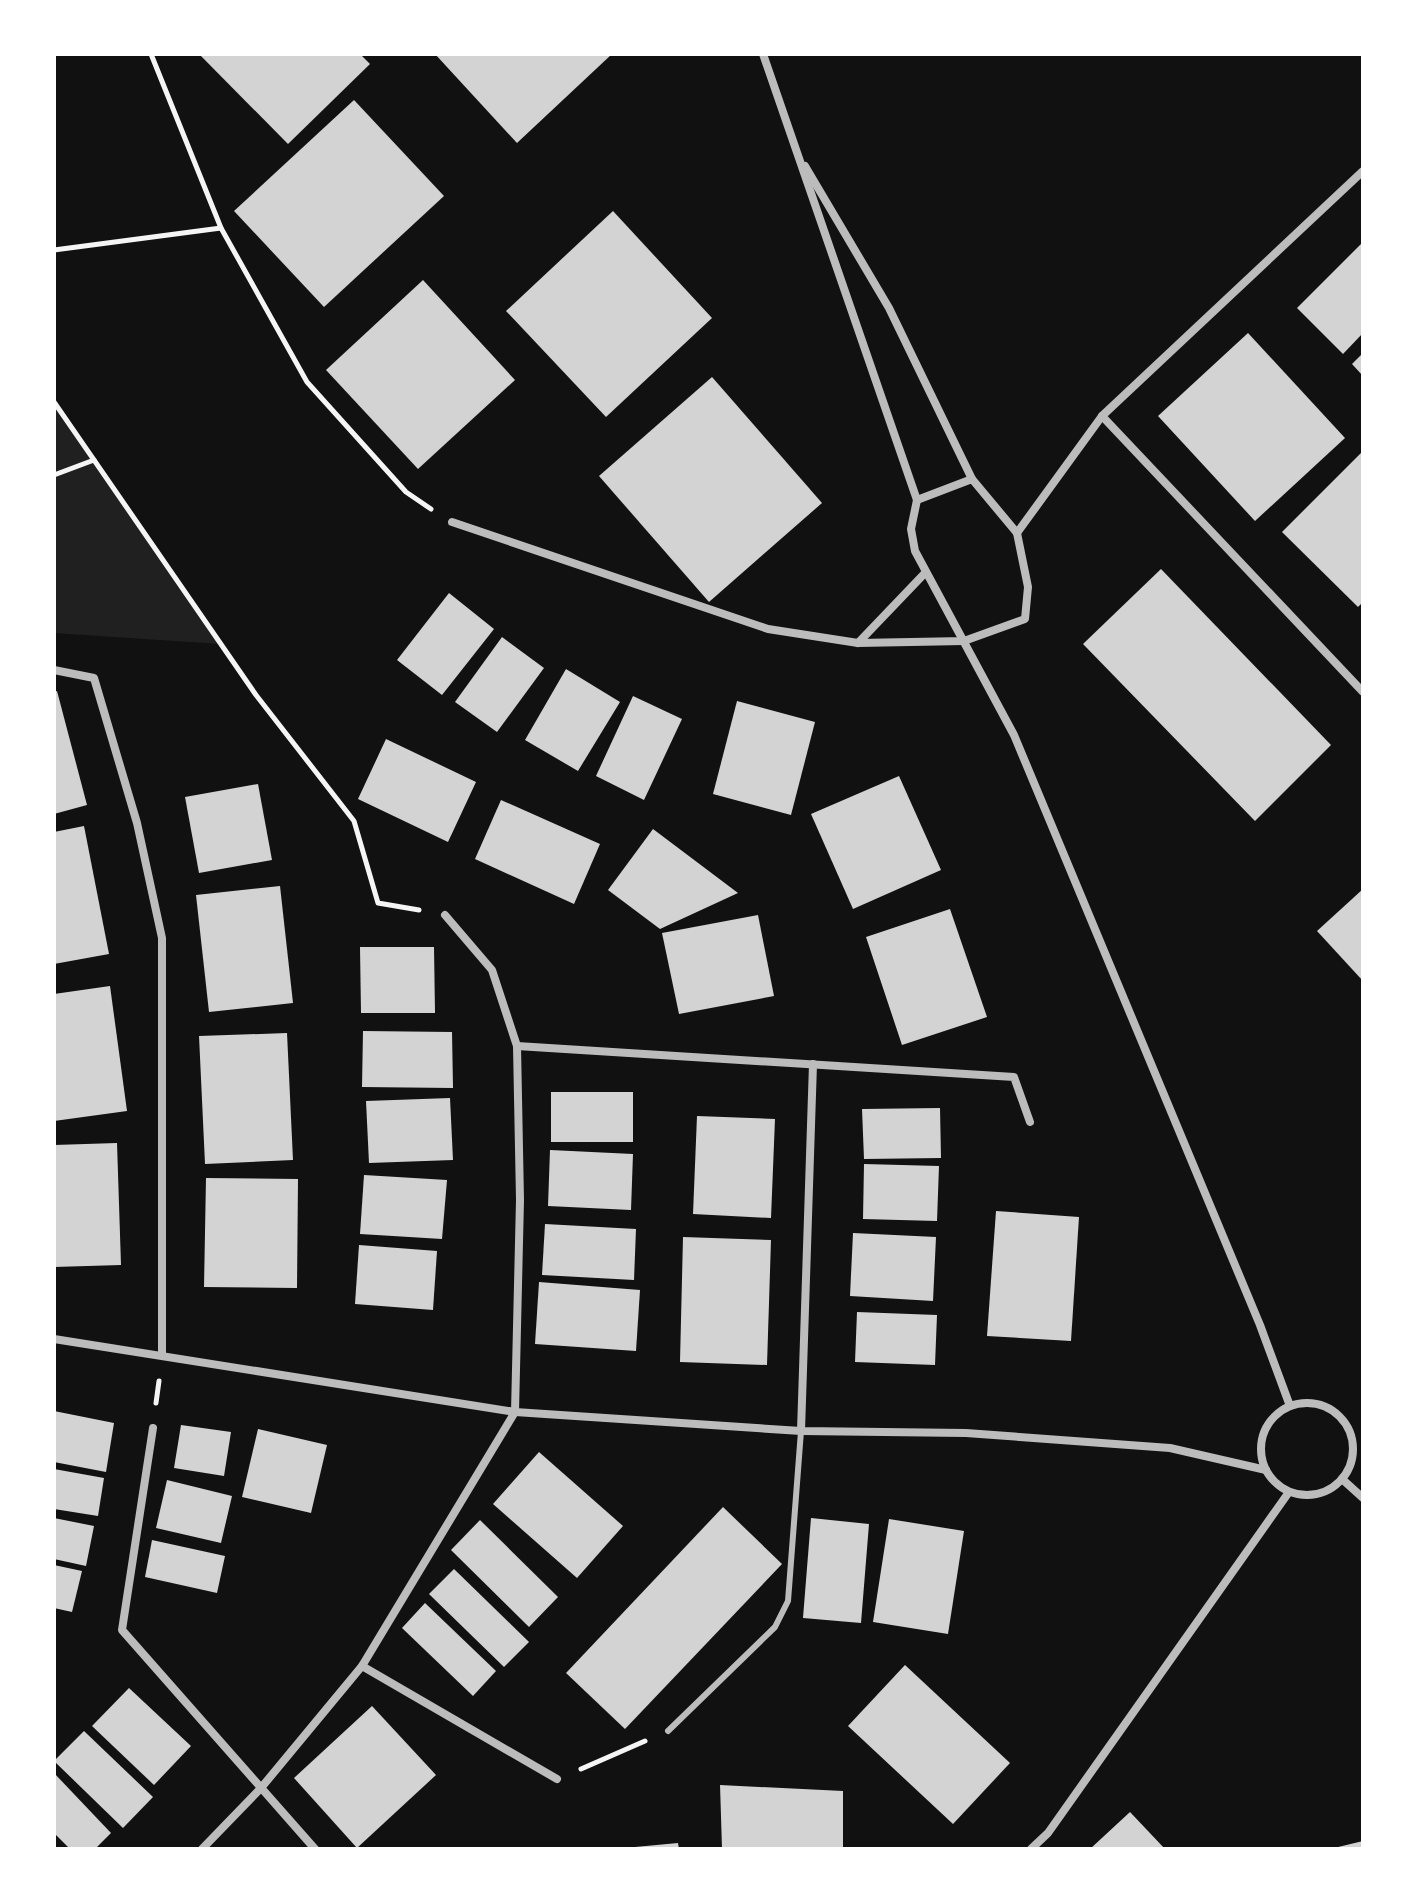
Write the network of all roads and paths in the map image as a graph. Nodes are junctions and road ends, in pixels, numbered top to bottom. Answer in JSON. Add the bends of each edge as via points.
{"nodes":[{"id":1,"x":151,"y":54,"type":"edge"},
{"id":2,"x":763,"y":54,"type":"edge"},
{"id":3,"x":795,"y":149,"type":"junction"},
{"id":4,"x":1363,"y":171,"type":"edge"},
{"id":5,"x":221,"y":228,"type":"junction"},
{"id":6,"x":54,"y":250,"type":"edge"},
{"id":7,"x":54,"y":402,"type":"edge"},
{"id":8,"x":1102,"y":416,"type":"junction"},
{"id":9,"x":94,"y":460,"type":"junction"},
{"id":10,"x":54,"y":475,"type":"edge"},
{"id":11,"x":972,"y":479,"type":"junction"},
{"id":12,"x":917,"y":500,"type":"junction"},
{"id":13,"x":452,"y":522,"type":"joint"},
{"id":14,"x":1017,"y":533,"type":"junction"},
{"id":15,"x":925,"y":573,"type":"junction"},
{"id":16,"x":964,"y":641,"type":"junction"},
{"id":17,"x":858,"y":643,"type":"junction"},
{"id":18,"x":54,"y":670,"type":"edge"},
{"id":19,"x":1363,"y":692,"type":"edge"},
{"id":20,"x":445,"y":915,"type":"joint"},
{"id":21,"x":517,"y":1046,"type":"junction"},
{"id":22,"x":813,"y":1064,"type":"junction"},
{"id":23,"x":1030,"y":1122,"type":"dead end"},
{"id":24,"x":54,"y":1339,"type":"edge"},
{"id":25,"x":162,"y":1355,"type":"junction"},
{"id":26,"x":1290,"y":1406,"type":"junction"},
{"id":27,"x":515,"y":1412,"type":"junction"},
{"id":28,"x":153,"y":1428,"type":"joint"},
{"id":29,"x":801,"y":1431,"type":"junction"},
{"id":30,"x":1266,"y":1470,"type":"junction"},
{"id":31,"x":1342,"y":1479,"type":"junction"},
{"id":32,"x":1289,"y":1492,"type":"junction"},
{"id":33,"x":1363,"y":1498,"type":"edge"},
{"id":34,"x":362,"y":1666,"type":"junction"},
{"id":35,"x":668,"y":1731,"type":"joint"},
{"id":36,"x":557,"y":1779,"type":"joint"},
{"id":37,"x":261,"y":1788,"type":"junction"},
{"id":38,"x":202,"y":1849,"type":"edge"},
{"id":39,"x":315,"y":1849,"type":"edge"},
{"id":40,"x":1031,"y":1849,"type":"edge"}],
"edges":[{"from":1,"to":5,"type":"path"},
{"from":2,"to":3,"type":"street"},
{"from":3,"to":11,"type":"street","via":[[889,308]]},
{"from":3,"to":12,"type":"street"},
{"from":4,"to":8,"type":"street"},
{"from":5,"to":6,"type":"path"},
{"from":5,"to":13,"type":"path","via":[[307,382],[406,492]]},
{"from":7,"to":9,"type":"path"},
{"from":8,"to":14,"type":"street"},
{"from":8,"to":19,"type":"street"},
{"from":9,"to":10,"type":"path"},
{"from":9,"to":20,"type":"path","via":[[256,695],[354,821],[378,903]]},
{"from":11,"to":12,"type":"street"},
{"from":11,"to":14,"type":"street"},
{"from":12,"to":15,"type":"street","via":[[911,529]]},
{"from":13,"to":17,"type":"street","via":[[768,629]]},
{"from":14,"to":16,"type":"street","via":[[1028,587],[1025,619]]},
{"from":15,"to":16,"type":"street"},
{"from":15,"to":17,"type":"street"},
{"from":16,"to":17,"type":"street"},
{"from":16,"to":26,"type":"street","via":[[1014,735]]},
{"from":18,"to":25,"type":"street","via":[[94,678],[137,823],[162,938]]},
{"from":20,"to":21,"type":"street","via":[[492,970]]},
{"from":21,"to":22,"type":"street"},
{"from":21,"to":27,"type":"street"},
{"from":22,"to":23,"type":"street","via":[[1014,1077]]},
{"from":22,"to":29,"type":"street"},
{"from":24,"to":25,"type":"street"},
{"from":25,"to":27,"type":"street"},
{"from":25,"to":28,"type":"path"},
{"from":26,"to":30,"type":"street","via":[[1277,1414],[1261,1441]]},
{"from":26,"to":31,"type":"street","via":[[1320,1405],[1344,1423],[1353,1451]]},
{"from":27,"to":29,"type":"street"},
{"from":27,"to":34,"type":"street"},
{"from":28,"to":37,"type":"street","via":[[122,1630]]},
{"from":29,"to":30,"type":"street","via":[[966,1433],[1170,1448]]},
{"from":29,"to":35,"type":"lane","via":[[788,1601],[775,1627]]},
{"from":30,"to":32,"type":"street"},
{"from":31,"to":32,"type":"street","via":[[1318,1494]]},
{"from":31,"to":33,"type":"street"},
{"from":32,"to":40,"type":"street","via":[[1048,1833]]},
{"from":34,"to":36,"type":"street"},
{"from":34,"to":37,"type":"street"},
{"from":35,"to":36,"type":"path"},
{"from":37,"to":38,"type":"street"},
{"from":37,"to":39,"type":"street"}]}
